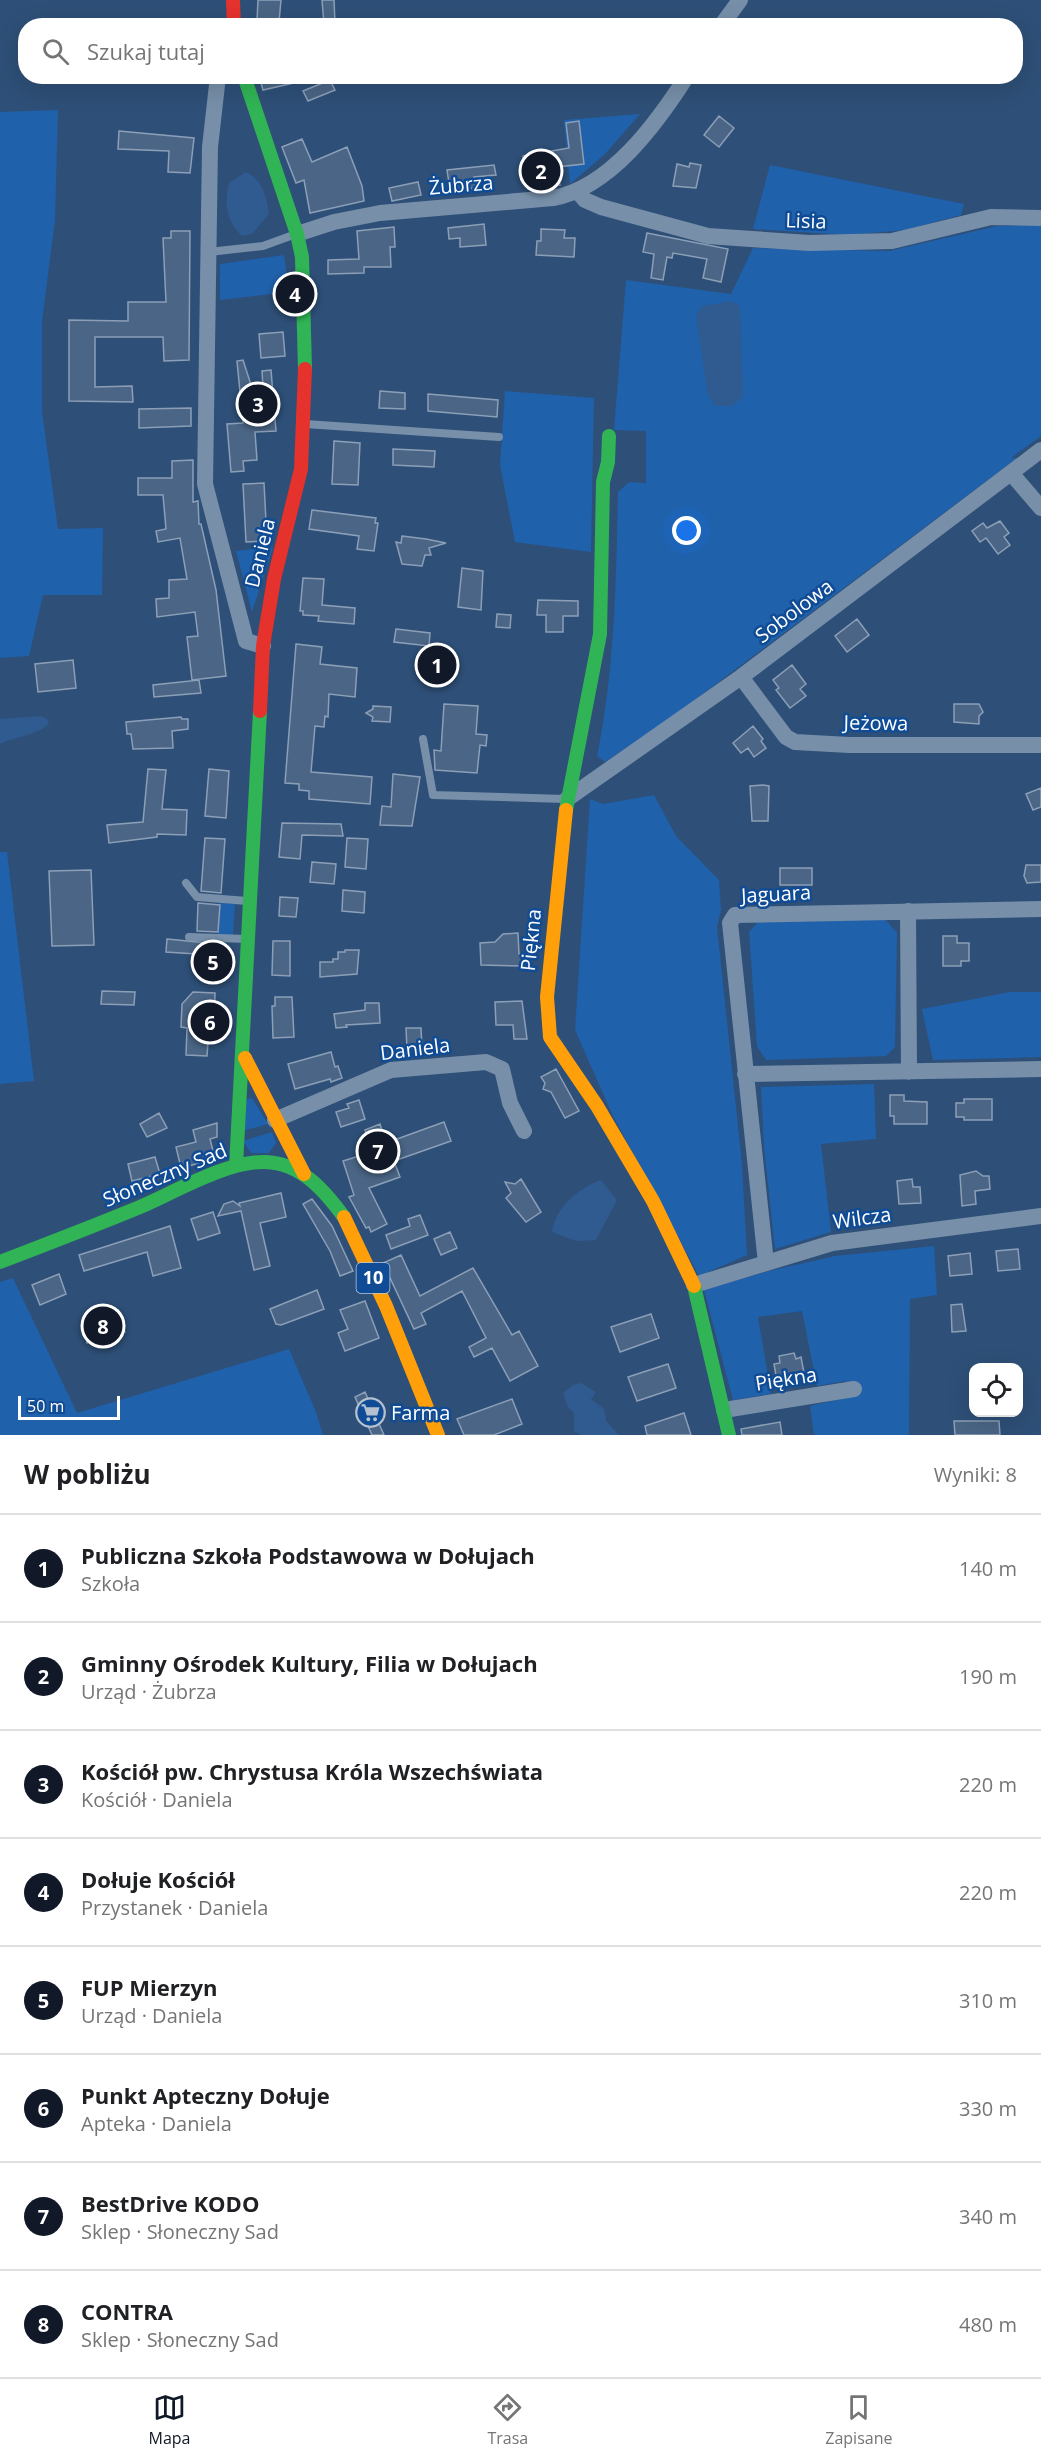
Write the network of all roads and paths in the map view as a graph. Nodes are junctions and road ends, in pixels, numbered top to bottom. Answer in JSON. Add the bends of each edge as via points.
{"nodes":[{"id":1,"x":233,"y":0,"type":"edge"},
{"id":2,"x":740,"y":0,"type":"edge"},
{"id":3,"x":234,"y":18,"type":"edge"},
{"id":4,"x":727,"y":18,"type":"edge"},
{"id":5,"x":217,"y":84,"type":"edge"},
{"id":6,"x":247,"y":84,"type":"edge"},
{"id":7,"x":681,"y":84,"type":"edge"},
{"id":8,"x":577,"y":191,"type":"junction"},
{"id":9,"x":1041,"y":218,"type":"edge"},
{"id":10,"x":297,"y":234,"type":"junction"},
{"id":11,"x":209,"y":252,"type":"junction"},
{"id":12,"x":304,"y":424,"type":"junction"},
{"id":13,"x":609,"y":436,"type":"dead end"},
{"id":14,"x":499,"y":437,"type":"dead end"},
{"id":15,"x":1041,"y":450,"type":"edge"},
{"id":16,"x":1011,"y":473,"type":"junction"},
{"id":17,"x":1041,"y":508,"type":"edge"},
{"id":18,"x":263,"y":646,"type":"junction"},
{"id":19,"x":741,"y":676,"type":"junction"},
{"id":20,"x":423,"y":739,"type":"dead end"},
{"id":21,"x":1041,"y":745,"type":"edge"},
{"id":22,"x":567,"y":799,"type":"junction"},
{"id":23,"x":186,"y":884,"type":"dead end"},
{"id":24,"x":250,"y":902,"type":"junction"},
{"id":25,"x":1041,"y":909,"type":"edge"},
{"id":26,"x":908,"y":911,"type":"junction"},
{"id":27,"x":189,"y":937,"type":"dead end"},
{"id":28,"x":248,"y":939,"type":"junction"},
{"id":29,"x":244,"y":1049,"type":"junction"},
{"id":30,"x":1041,"y":1069,"type":"edge"},
{"id":31,"x":909,"y":1072,"type":"junction"},
{"id":32,"x":745,"y":1074,"type":"junction"},
{"id":33,"x":275,"y":1120,"type":"junction"},
{"id":34,"x":524,"y":1131,"type":"dead end"},
{"id":35,"x":236,"y":1166,"type":"junction"},
{"id":36,"x":304,"y":1174,"type":"junction"},
{"id":37,"x":1041,"y":1216,"type":"edge"},
{"id":38,"x":0,"y":1262,"type":"edge"},
{"id":39,"x":766,"y":1263,"type":"junction"},
{"id":40,"x":694,"y":1285,"type":"junction"},
{"id":41,"x":854,"y":1389,"type":"dead end"},
{"id":42,"x":724,"y":1410,"type":"junction"},
{"id":43,"x":438,"y":1435,"type":"edge"},
{"id":44,"x":729,"y":1435,"type":"edge"}],
"edges":[{"from":1,"to":3,"type":"street"},
{"from":2,"to":4,"type":"street"},
{"from":5,"to":11,"type":"street","via":[[210,147]]},
{"from":6,"to":10,"type":"street","name":"Daniela"},
{"from":7,"to":8,"type":"street","name":"Żubrza","via":[[651,128],[616,162]]},
{"from":8,"to":9,"type":"street","name":"Lisia","via":[[591,204],[708,236],[809,243],[892,241],[991,218]]},
{"from":8,"to":10,"type":"street","name":"Żubrza","via":[[553,198],[365,215]]},
{"from":10,"to":11,"type":"lane","via":[[262,246]]},
{"from":10,"to":12,"type":"street","name":"Daniela","via":[[304,285]]},
{"from":11,"to":18,"type":"street","via":[[205,484],[246,641]]},
{"from":12,"to":14,"type":"lane"},
{"from":12,"to":18,"type":"street","name":"Daniela","via":[[298,490],[274,579]]},
{"from":13,"to":22,"type":"street","name":"Piękna","via":[[603,482],[600,634]]},
{"from":15,"to":16,"type":"street","name":"Sobolowa"},
{"from":16,"to":17,"type":"street"},
{"from":16,"to":19,"type":"street","name":"Sobolowa"},
{"from":18,"to":24,"type":"street","name":"Daniela"},
{"from":19,"to":21,"type":"street","name":"Jeżowa","via":[[786,737],[795,742]]},
{"from":19,"to":22,"type":"street","name":"Sobolowa"},
{"from":20,"to":22,"type":"lane","via":[[433,795]]},
{"from":22,"to":40,"type":"street","name":"Piękna","via":[[547,997],[550,1037],[620,1144]]},
{"from":23,"to":24,"type":"lane","via":[[197,897]]},
{"from":24,"to":28,"type":"street","name":"Daniela"},
{"from":25,"to":26,"type":"street","name":"Jaguara"},
{"from":26,"to":31,"type":"street"},
{"from":26,"to":32,"type":"street","name":"Jaguara","via":[[735,915],[730,923]]},
{"from":27,"to":28,"type":"lane"},
{"from":28,"to":29,"type":"street","name":"Daniela"},
{"from":29,"to":33,"type":"street","name":"Daniela","via":[[250,1073]]},
{"from":29,"to":35,"type":"street","name":"Daniela"},
{"from":30,"to":31,"type":"street"},
{"from":31,"to":32,"type":"street"},
{"from":32,"to":39,"type":"street","name":"Jaguara"},
{"from":33,"to":34,"type":"street","name":"Daniela","via":[[391,1070],[486,1062],[502,1068],[510,1103]]},
{"from":33,"to":36,"type":"street","name":"Daniela"},
{"from":35,"to":36,"type":"street","name":"Słoneczny Sad","number":"10","via":[[274,1163]]},
{"from":35,"to":38,"type":"street","name":"Słoneczny Sad","number":"10"},
{"from":36,"to":43,"type":"street","name":"Słoneczny Sad","number":"10","via":[[332,1197],[351,1230]]},
{"from":37,"to":39,"type":"street","name":"Wilcza","via":[[832,1243]]},
{"from":39,"to":40,"type":"street","name":"Wilcza"},
{"from":40,"to":42,"type":"street","name":"Piękna"},
{"from":41,"to":42,"type":"street","name":"Piękna"},
{"from":42,"to":44,"type":"street","name":"Piękna"}]}
